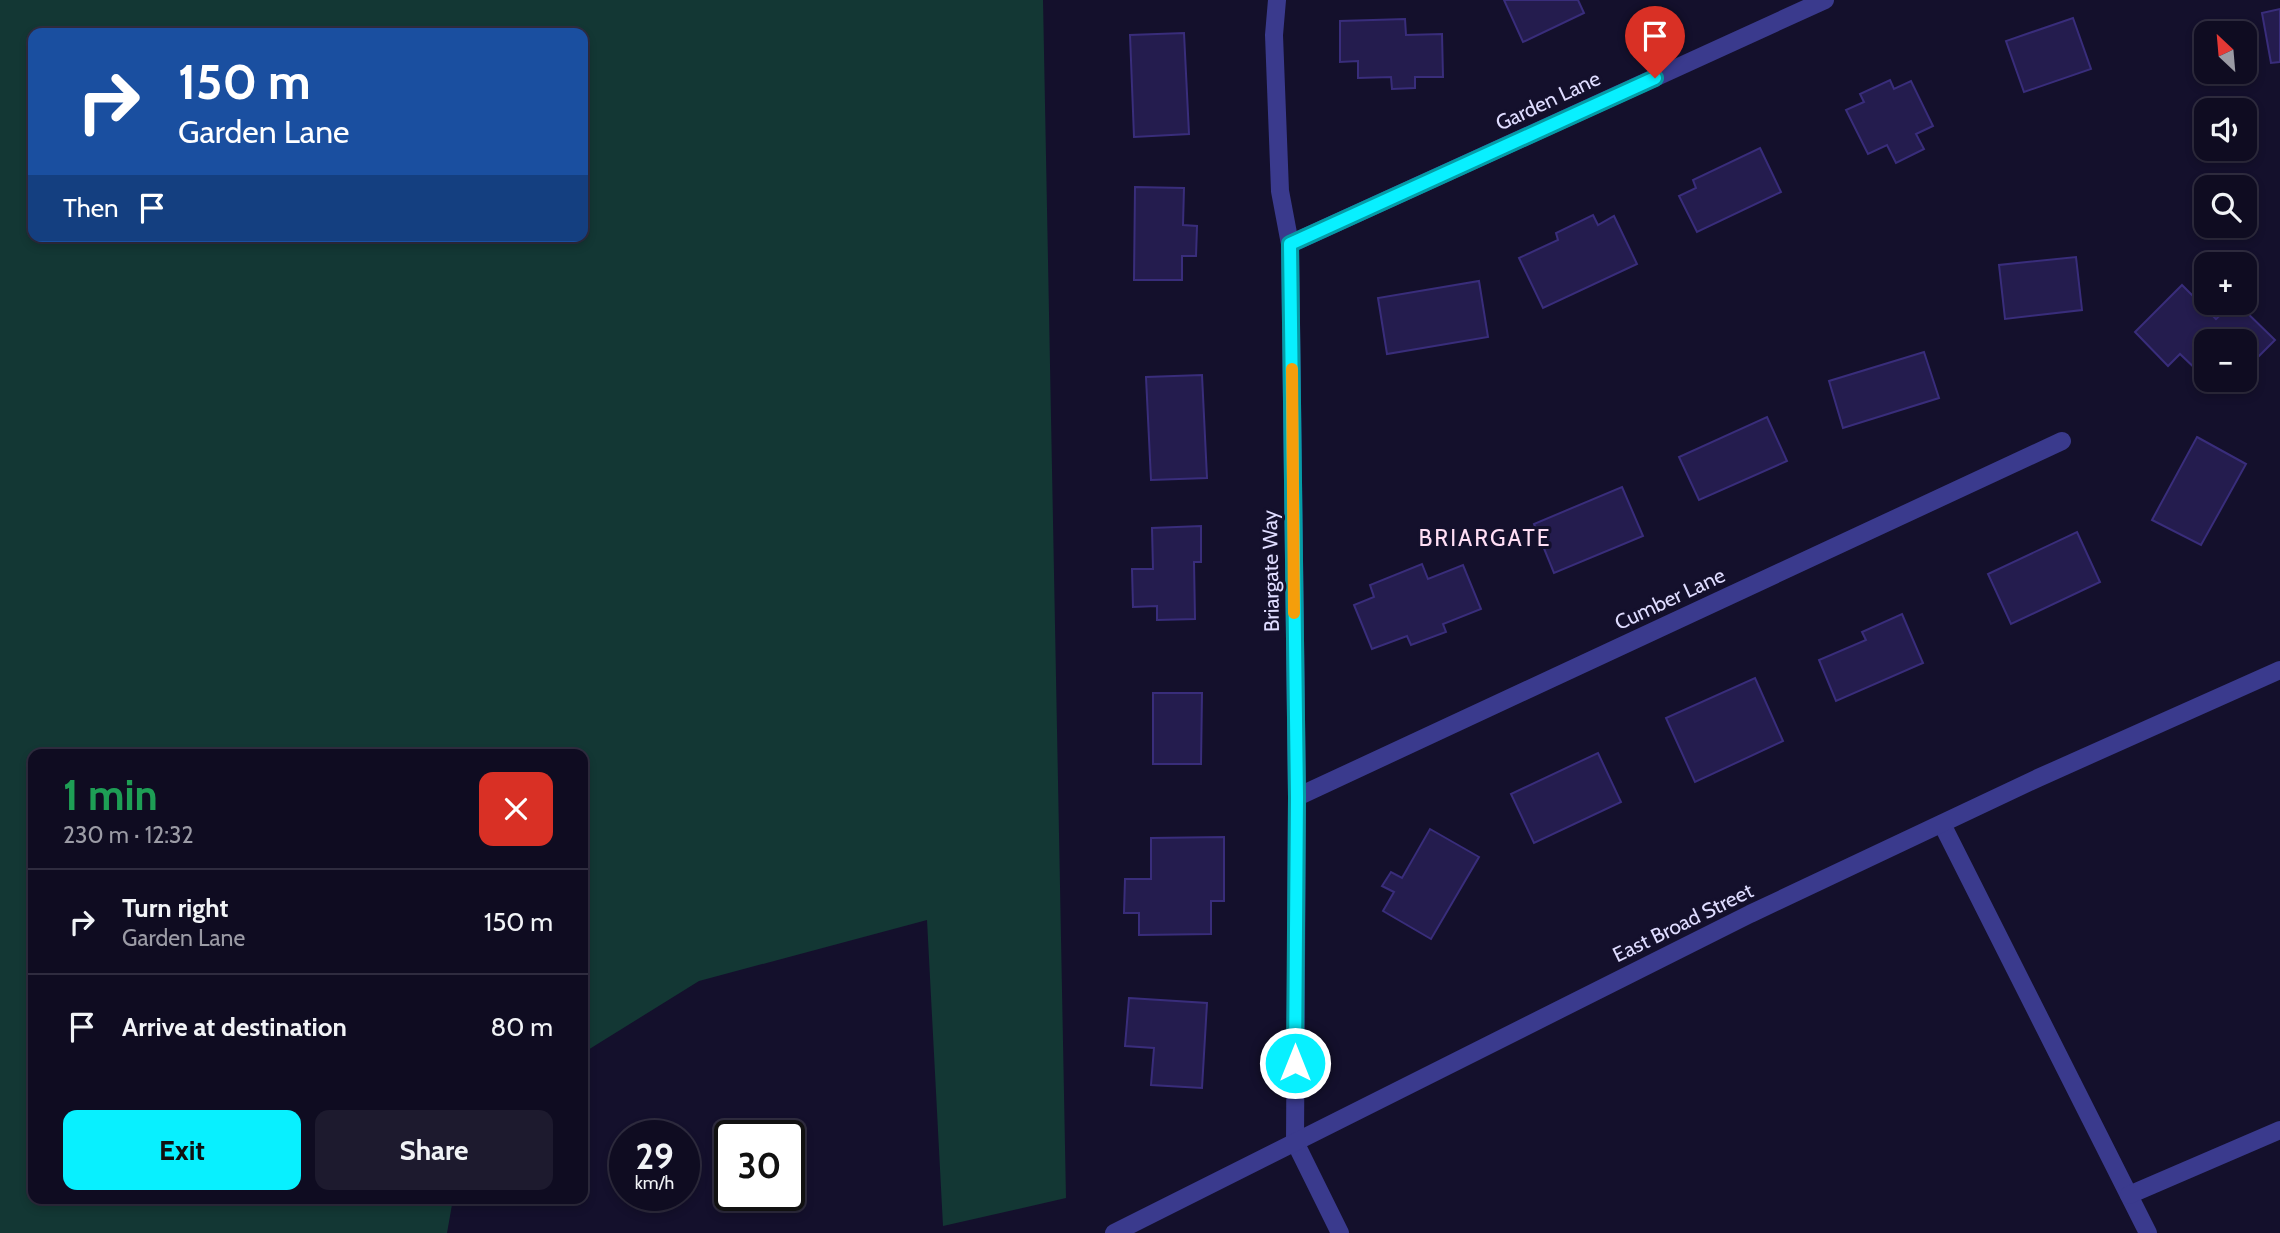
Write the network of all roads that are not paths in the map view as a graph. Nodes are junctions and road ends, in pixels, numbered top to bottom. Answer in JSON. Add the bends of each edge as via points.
{"nodes":[{"id":1,"x":1277,"y":0,"type":"edge"},
{"id":2,"x":1825,"y":0,"type":"edge"},
{"id":3,"x":1290,"y":244,"type":"junction"},
{"id":4,"x":2062,"y":441,"type":"dead end"},
{"id":5,"x":2280,"y":670,"type":"edge"},
{"id":6,"x":1297,"y":797,"type":"junction"},
{"id":7,"x":1942,"y":824,"type":"junction"},
{"id":8,"x":2280,"y":1130,"type":"edge"},
{"id":9,"x":1295,"y":1142,"type":"junction"},
{"id":10,"x":2129,"y":1195,"type":"junction"},
{"id":11,"x":1114,"y":1233,"type":"edge"},
{"id":12,"x":1340,"y":1233,"type":"edge"},
{"id":13,"x":2148,"y":1233,"type":"edge"}],
"edges":[{"from":1,"to":3,"type":"street","name":"Briargate Way","via":[[1280,191]]},
{"from":2,"to":3,"type":"street","name":"Garden Lane"},
{"from":3,"to":6,"type":"street","name":"Briargate Way"},
{"from":4,"to":6,"type":"street","name":"Cumber Lane"},
{"from":5,"to":7,"type":"street","name":"East Broad Street"},
{"from":6,"to":9,"type":"street","name":"Briargate Way"},
{"from":7,"to":9,"type":"street","name":"East Broad Street"},
{"from":7,"to":10,"type":"street"},
{"from":8,"to":10,"type":"street"},
{"from":9,"to":11,"type":"street","name":"East Broad Street"},
{"from":9,"to":12,"type":"street"},
{"from":10,"to":13,"type":"street"}]}
